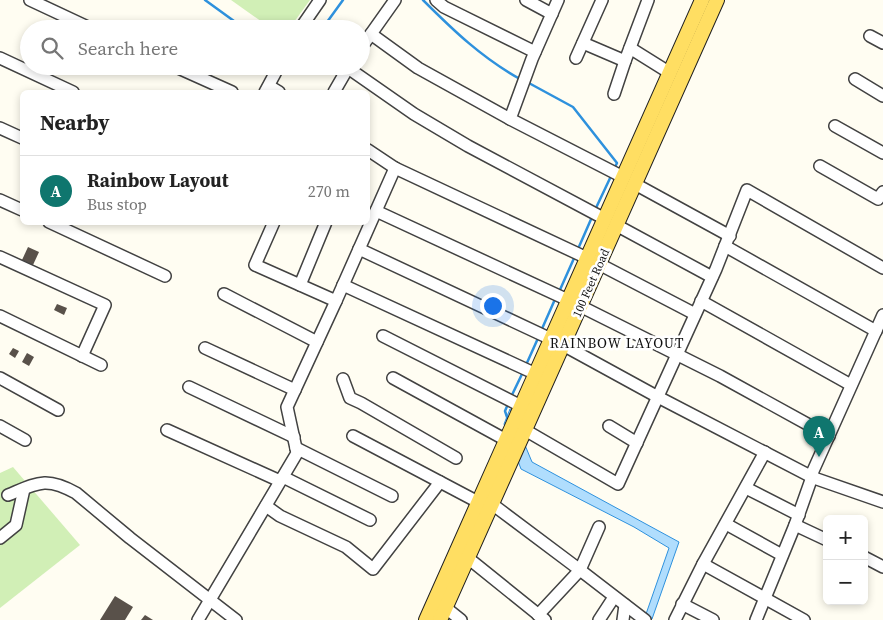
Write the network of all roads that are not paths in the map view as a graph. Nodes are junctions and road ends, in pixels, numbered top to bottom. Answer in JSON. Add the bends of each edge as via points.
{"nodes":[{"id":1,"x":30,"y":0,"type":"edge"},
{"id":2,"x":320,"y":0,"type":"edge"},
{"id":3,"x":395,"y":0,"type":"edge"},
{"id":4,"x":436,"y":0,"type":"edge"},
{"id":5,"x":526,"y":0,"type":"edge"},
{"id":6,"x":558,"y":0,"type":"edge"},
{"id":7,"x":602,"y":0,"type":"edge"},
{"id":8,"x":648,"y":0,"type":"edge"},
{"id":9,"x":702,"y":0,"type":"edge"},
{"id":10,"x":717,"y":0,"type":"edge"},
{"id":11,"x":552,"y":14,"type":"junction"},
{"id":12,"x":73,"y":20,"type":"edge"},
{"id":13,"x":306,"y":20,"type":"edge"},
{"id":14,"x":371,"y":34,"type":"joint"},
{"id":15,"x":870,"y":36,"type":"dead end"},
{"id":16,"x":583,"y":43,"type":"junction"},
{"id":17,"x":883,"y":43,"type":"edge"},
{"id":18,"x":630,"y":48,"type":"junction"},
{"id":19,"x":535,"y":52,"type":"junction"},
{"id":20,"x":0,"y":58,"type":"edge"},
{"id":21,"x":576,"y":58,"type":"dead end"},
{"id":22,"x":625,"y":61,"type":"junction"},
{"id":23,"x":20,"y":67,"type":"edge"},
{"id":24,"x":670,"y":73,"type":"junction"},
{"id":25,"x":36,"y":75,"type":"edge"},
{"id":26,"x":194,"y":75,"type":"edge"},
{"id":27,"x":274,"y":75,"type":"edge"},
{"id":28,"x":344,"y":75,"type":"edge"},
{"id":29,"x":359,"y":75,"type":"edge"},
{"id":30,"x":855,"y":80,"type":"dead end"},
{"id":31,"x":267,"y":89,"type":"edge"},
{"id":32,"x":69,"y":90,"type":"edge"},
{"id":33,"x":228,"y":90,"type":"edge"},
{"id":34,"x":335,"y":90,"type":"edge"},
{"id":35,"x":614,"y":94,"type":"dead end"},
{"id":36,"x":883,"y":96,"type":"edge"},
{"id":37,"x":510,"y":119,"type":"junction"},
{"id":38,"x":835,"y":126,"type":"dead end"},
{"id":39,"x":0,"y":128,"type":"edge"},
{"id":40,"x":20,"y":137,"type":"edge"},
{"id":41,"x":370,"y":151,"type":"edge"},
{"id":42,"x":883,"y":153,"type":"edge"},
{"id":43,"x":820,"y":166,"type":"dead end"},
{"id":44,"x":395,"y":168,"type":"junction"},
{"id":45,"x":629,"y":181,"type":"junction"},
{"id":46,"x":883,"y":192,"type":"edge"},
{"id":47,"x":0,"y":200,"type":"edge"},
{"id":48,"x":20,"y":209,"type":"edge"},
{"id":49,"x":376,"y":211,"type":"junction"},
{"id":50,"x":611,"y":222,"type":"junction"},
{"id":51,"x":55,"y":225,"type":"edge"},
{"id":52,"x":273,"y":225,"type":"edge"},
{"id":53,"x":325,"y":225,"type":"edge"},
{"id":54,"x":370,"y":225,"type":"edge"},
{"id":55,"x":370,"y":225,"type":"edge"},
{"id":56,"x":727,"y":241,"type":"junction"},
{"id":57,"x":359,"y":250,"type":"junction"},
{"id":58,"x":0,"y":257,"type":"edge"},
{"id":59,"x":593,"y":261,"type":"junction"},
{"id":60,"x":883,"y":268,"type":"edge"},
{"id":61,"x":165,"y":276,"type":"dead end"},
{"id":62,"x":712,"y":277,"type":"junction"},
{"id":63,"x":300,"y":285,"type":"junction"},
{"id":64,"x":343,"y":285,"type":"junction"},
{"id":65,"x":224,"y":294,"type":"dead end"},
{"id":66,"x":336,"y":301,"type":"junction"},
{"id":67,"x":701,"y":301,"type":"junction"},
{"id":68,"x":574,"y":303,"type":"junction"},
{"id":69,"x":695,"y":314,"type":"junction"},
{"id":70,"x":0,"y":316,"type":"edge"},
{"id":71,"x":880,"y":324,"type":"edge"},
{"id":72,"x":383,"y":336,"type":"dead end"},
{"id":73,"x":317,"y":342,"type":"junction"},
{"id":74,"x":557,"y":342,"type":"junction"},
{"id":75,"x":205,"y":348,"type":"dead end"},
{"id":76,"x":676,"y":354,"type":"junction"},
{"id":77,"x":82,"y":356,"type":"junction"},
{"id":78,"x":101,"y":365,"type":"dead end"},
{"id":79,"x":536,"y":374,"type":"junction"},
{"id":80,"x":0,"y":378,"type":"edge"},
{"id":81,"x":394,"y":378,"type":"dead end"},
{"id":82,"x":343,"y":379,"type":"dead end"},
{"id":83,"x":851,"y":384,"type":"junction"},
{"id":84,"x":189,"y":387,"type":"dead end"},
{"id":85,"x":295,"y":390,"type":"junction"},
{"id":86,"x":658,"y":397,"type":"junction"},
{"id":87,"x":527,"y":409,"type":"junction"},
{"id":88,"x":58,"y":410,"type":"dead end"},
{"id":89,"x":0,"y":426,"type":"edge"},
{"id":90,"x":609,"y":426,"type":"dead end"},
{"id":91,"x":167,"y":430,"type":"dead end"},
{"id":92,"x":525,"y":430,"type":"junction"},
{"id":93,"x":353,"y":436,"type":"dead end"},
{"id":94,"x":828,"y":436,"type":"junction"},
{"id":95,"x":25,"y":440,"type":"dead end"},
{"id":96,"x":506,"y":440,"type":"junction"},
{"id":97,"x":637,"y":442,"type":"junction"},
{"id":98,"x":295,"y":443,"type":"junction"},
{"id":99,"x":765,"y":452,"type":"junction"},
{"id":100,"x":456,"y":458,"type":"dead end"},
{"id":101,"x":501,"y":467,"type":"junction"},
{"id":102,"x":812,"y":477,"type":"junction"},
{"id":103,"x":282,"y":479,"type":"junction"},
{"id":104,"x":440,"y":482,"type":"junction"},
{"id":105,"x":746,"y":488,"type":"junction"},
{"id":106,"x":24,"y":489,"type":"junction"},
{"id":107,"x":8,"y":495,"type":"dead end"},
{"id":108,"x":392,"y":496,"type":"dead end"},
{"id":109,"x":883,"y":502,"type":"edge"},
{"id":110,"x":485,"y":503,"type":"junction"},
{"id":111,"x":266,"y":506,"type":"junction"},
{"id":112,"x":370,"y":520,"type":"dead end"},
{"id":113,"x":797,"y":520,"type":"junction"},
{"id":114,"x":726,"y":524,"type":"junction"},
{"id":115,"x":599,"y":527,"type":"dead end"},
{"id":116,"x":823,"y":537,"type":"edge"},
{"id":117,"x":0,"y":538,"type":"edge"},
{"id":118,"x":782,"y":556,"type":"junction"},
{"id":119,"x":468,"y":558,"type":"junction"},
{"id":120,"x":868,"y":559,"type":"edge"},
{"id":121,"x":703,"y":564,"type":"junction"},
{"id":122,"x":883,"y":567,"type":"edge"},
{"id":123,"x":580,"y":570,"type":"junction"},
{"id":124,"x":614,"y":597,"type":"junction"},
{"id":125,"x":764,"y":598,"type":"junction"},
{"id":126,"x":210,"y":601,"type":"junction"},
{"id":127,"x":682,"y":604,"type":"junction"},
{"id":128,"x":625,"y":606,"type":"junction"},
{"id":129,"x":443,"y":614,"type":"edge"},
{"id":130,"x":542,"y":617,"type":"edge"},
{"id":131,"x":198,"y":620,"type":"edge"},
{"id":132,"x":236,"y":620,"type":"edge"},
{"id":133,"x":426,"y":620,"type":"edge"},
{"id":134,"x":460,"y":620,"type":"edge"},
{"id":135,"x":598,"y":620,"type":"edge"},
{"id":136,"x":623,"y":620,"type":"edge"},
{"id":137,"x":645,"y":620,"type":"edge"},
{"id":138,"x":675,"y":620,"type":"edge"},
{"id":139,"x":713,"y":620,"type":"edge"},
{"id":140,"x":756,"y":620,"type":"edge"},
{"id":141,"x":804,"y":620,"type":"edge"}],
"edges":[{"from":1,"to":12,"type":"street"},
{"from":2,"to":13,"type":"street"},
{"from":3,"to":14,"type":"street"},
{"from":4,"to":19,"type":"street"},
{"from":5,"to":11,"type":"street"},
{"from":6,"to":11,"type":"street"},
{"from":7,"to":16,"type":"street"},
{"from":8,"to":18,"type":"street"},
{"from":9,"to":24,"type":"main road","name":"100 Feet Road"},
{"from":10,"to":45,"type":"main road","name":"100 Feet Road"},
{"from":11,"to":19,"type":"street"},
{"from":14,"to":37,"type":"street","via":[[418,68]]},
{"from":15,"to":17,"type":"street"},
{"from":16,"to":21,"type":"street"},
{"from":16,"to":22,"type":"street"},
{"from":18,"to":22,"type":"street"},
{"from":18,"to":24,"type":"street"},
{"from":19,"to":37,"type":"street"},
{"from":20,"to":23,"type":"street"},
{"from":22,"to":35,"type":"street"},
{"from":24,"to":45,"type":"main road","name":"100 Feet Road"},
{"from":25,"to":32,"type":"street"},
{"from":26,"to":33,"type":"street"},
{"from":27,"to":31,"type":"street"},
{"from":28,"to":34,"type":"street"},
{"from":29,"to":50,"type":"street","via":[[460,142]]},
{"from":30,"to":36,"type":"street"},
{"from":37,"to":45,"type":"street"},
{"from":38,"to":42,"type":"street"},
{"from":39,"to":40,"type":"street"},
{"from":41,"to":44,"type":"street"},
{"from":43,"to":46,"type":"street","via":[[878,199]]},
{"from":44,"to":49,"type":"street"},
{"from":44,"to":59,"type":"street"},
{"from":45,"to":50,"type":"main road","name":"100 Feet Road"},
{"from":45,"to":56,"type":"street"},
{"from":47,"to":48,"type":"street"},
{"from":49,"to":54,"type":"street"},
{"from":49,"to":68,"type":"street"},
{"from":50,"to":59,"type":"main road","name":"100 Feet Road"},
{"from":50,"to":62,"type":"street"},
{"from":51,"to":61,"type":"street"},
{"from":52,"to":63,"type":"street","via":[[255,265]]},
{"from":53,"to":63,"type":"street"},
{"from":55,"to":57,"type":"street"},
{"from":56,"to":60,"type":"street","via":[[747,190]]},
{"from":56,"to":62,"type":"street"},
{"from":56,"to":71,"type":"street"},
{"from":57,"to":64,"type":"street"},
{"from":57,"to":74,"type":"street"},
{"from":58,"to":77,"type":"street","via":[[105,304]]},
{"from":59,"to":68,"type":"main road","name":"100 Feet Road"},
{"from":59,"to":69,"type":"street"},
{"from":62,"to":67,"type":"street"},
{"from":63,"to":66,"type":"street"},
{"from":64,"to":66,"type":"street"},
{"from":64,"to":79,"type":"street"},
{"from":65,"to":73,"type":"street"},
{"from":66,"to":73,"type":"street"},
{"from":67,"to":69,"type":"street"},
{"from":67,"to":83,"type":"street"},
{"from":68,"to":74,"type":"main road","name":"100 Feet Road"},
{"from":68,"to":76,"type":"street"},
{"from":69,"to":76,"type":"street"},
{"from":70,"to":77,"type":"street"},
{"from":71,"to":83,"type":"street"},
{"from":72,"to":87,"type":"street"},
{"from":73,"to":85,"type":"street"},
{"from":74,"to":79,"type":"main road","name":"100 Feet Road"},
{"from":74,"to":86,"type":"street"},
{"from":74,"to":87,"type":"main road","name":"100 Feet Road"},
{"from":75,"to":85,"type":"street"},
{"from":76,"to":86,"type":"street"},
{"from":76,"to":94,"type":"street"},
{"from":77,"to":78,"type":"street"},
{"from":79,"to":87,"type":"main road","name":"100 Feet Road"},
{"from":80,"to":88,"type":"street"},
{"from":81,"to":96,"type":"street"},
{"from":82,"to":100,"type":"street","via":[[350,398]]},
{"from":83,"to":94,"type":"street"},
{"from":84,"to":98,"type":"street"},
{"from":85,"to":98,"type":"street","via":[[287,407]]},
{"from":86,"to":97,"type":"street"},
{"from":86,"to":99,"type":"street"},
{"from":87,"to":92,"type":"main road","name":"100 Feet Road"},
{"from":87,"to":96,"type":"main road","name":"100 Feet Road"},
{"from":89,"to":95,"type":"street"},
{"from":90,"to":97,"type":"street"},
{"from":91,"to":103,"type":"street"},
{"from":92,"to":97,"type":"street","via":[[618,484]]},
{"from":92,"to":101,"type":"main road","name":"100 Feet Road"},
{"from":93,"to":104,"type":"street"},
{"from":94,"to":102,"type":"street"},
{"from":96,"to":101,"type":"main road","name":"100 Feet Road"},
{"from":98,"to":103,"type":"street","via":[[297,452]]},
{"from":98,"to":108,"type":"street"},
{"from":99,"to":102,"type":"street"},
{"from":99,"to":105,"type":"street"},
{"from":101,"to":110,"type":"main road","name":"100 Feet Road"},
{"from":102,"to":109,"type":"street"},
{"from":102,"to":113,"type":"street"},
{"from":103,"to":111,"type":"street"},
{"from":103,"to":112,"type":"street"},
{"from":104,"to":110,"type":"street"},
{"from":104,"to":111,"type":"street","via":[[373,569],[346,547],[280,516]]},
{"from":105,"to":113,"type":"street"},
{"from":105,"to":114,"type":"street"},
{"from":106,"to":107,"type":"street"},
{"from":106,"to":117,"type":"street","via":[[16,524]]},
{"from":106,"to":126,"type":"street","via":[[40,482],[67,488]]},
{"from":110,"to":119,"type":"main road","name":"100 Feet Road"},
{"from":110,"to":123,"type":"street"},
{"from":110,"to":133,"type":"main road","name":"100 Feet Road"},
{"from":111,"to":126,"type":"street"},
{"from":113,"to":116,"type":"street"},
{"from":113,"to":118,"type":"street"},
{"from":114,"to":118,"type":"street"},
{"from":114,"to":121,"type":"street"},
{"from":115,"to":123,"type":"street"},
{"from":118,"to":125,"type":"street"},
{"from":119,"to":129,"type":"main road","name":"100 Feet Road"},
{"from":119,"to":130,"type":"street"},
{"from":120,"to":122,"type":"street"},
{"from":121,"to":125,"type":"street"},
{"from":121,"to":127,"type":"street"},
{"from":123,"to":124,"type":"street"},
{"from":123,"to":130,"type":"street"},
{"from":124,"to":128,"type":"street"},
{"from":124,"to":135,"type":"street"},
{"from":125,"to":140,"type":"street"},
{"from":125,"to":141,"type":"street"},
{"from":126,"to":131,"type":"street"},
{"from":126,"to":132,"type":"street"},
{"from":127,"to":138,"type":"street"},
{"from":127,"to":139,"type":"street"},
{"from":128,"to":136,"type":"street"},
{"from":128,"to":137,"type":"street"},
{"from":129,"to":134,"type":"street"}]}
